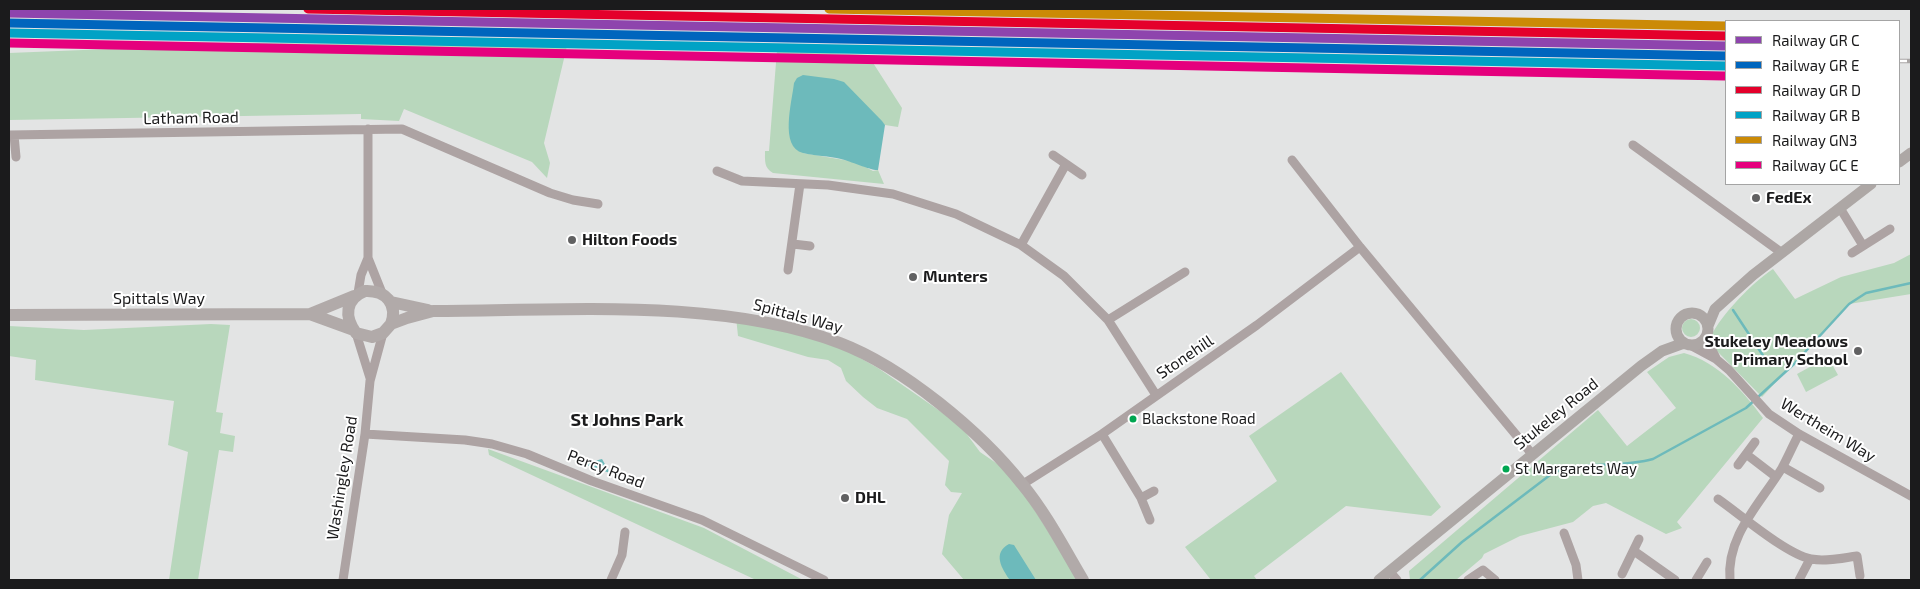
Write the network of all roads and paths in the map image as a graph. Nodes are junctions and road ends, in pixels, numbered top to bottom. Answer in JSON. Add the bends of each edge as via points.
{"nodes":[{"id":1,"x":368,"y":129,"type":"junction"},
{"id":2,"x":11,"y":135,"type":"edge"},
{"id":3,"x":1633,"y":145,"type":"dead end"},
{"id":4,"x":1911,"y":154,"type":"edge"},
{"id":5,"x":1053,"y":155,"type":"dead end"},
{"id":6,"x":16,"y":157,"type":"dead end"},
{"id":7,"x":1292,"y":160,"type":"dead end"},
{"id":8,"x":1900,"y":161,"type":"edge"},
{"id":9,"x":1066,"y":164,"type":"junction"},
{"id":10,"x":718,"y":171,"type":"dead end"},
{"id":11,"x":1082,"y":175,"type":"dead end"},
{"id":12,"x":800,"y":184,"type":"junction"},
{"id":13,"x":1870,"y":185,"type":"edge"},
{"id":14,"x":598,"y":204,"type":"dead end"},
{"id":15,"x":1840,"y":208,"type":"junction"},
{"id":16,"x":1890,"y":229,"type":"dead end"},
{"id":17,"x":793,"y":244,"type":"junction"},
{"id":18,"x":1862,"y":244,"type":"junction"},
{"id":19,"x":1021,"y":245,"type":"junction"},
{"id":20,"x":810,"y":246,"type":"dead end"},
{"id":21,"x":1360,"y":247,"type":"junction"},
{"id":22,"x":1782,"y":253,"type":"junction"},
{"id":23,"x":1852,"y":253,"type":"dead end"},
{"id":24,"x":368,"y":258,"type":"junction"},
{"id":25,"x":788,"y":270,"type":"dead end"},
{"id":26,"x":1184,"y":272,"type":"dead end"},
{"id":27,"x":356,"y":295,"type":"junction"},
{"id":28,"x":387,"y":297,"type":"junction"},
{"id":29,"x":1715,"y":309,"type":"junction"},
{"id":30,"x":433,"y":312,"type":"junction"},
{"id":31,"x":1696,"y":313,"type":"junction"},
{"id":32,"x":310,"y":314,"type":"junction"},
{"id":33,"x":9,"y":315,"type":"edge"},
{"id":34,"x":1108,"y":320,"type":"junction"},
{"id":35,"x":387,"y":329,"type":"junction"},
{"id":36,"x":355,"y":331,"type":"junction"},
{"id":37,"x":1676,"y":332,"type":"junction"},
{"id":38,"x":1707,"y":332,"type":"junction"},
{"id":39,"x":1687,"y":344,"type":"junction"},
{"id":40,"x":1662,"y":351,"type":"junction"},
{"id":41,"x":1716,"y":359,"type":"junction"},
{"id":42,"x":370,"y":381,"type":"junction"},
{"id":43,"x":1156,"y":395,"type":"junction"},
{"id":44,"x":365,"y":434,"type":"junction"},
{"id":45,"x":1102,"y":434,"type":"junction"},
{"id":46,"x":1799,"y":434,"type":"junction"},
{"id":47,"x":1755,"y":442,"type":"dead end"},
{"id":48,"x":1532,"y":454,"type":"junction"},
{"id":49,"x":1746,"y":454,"type":"junction"},
{"id":50,"x":1738,"y":465,"type":"dead end"},
{"id":51,"x":1783,"y":466,"type":"junction"},
{"id":52,"x":1776,"y":476,"type":"junction"},
{"id":53,"x":1023,"y":484,"type":"junction"},
{"id":54,"x":1820,"y":488,"type":"dead end"},
{"id":55,"x":1154,"y":491,"type":"dead end"},
{"id":56,"x":1911,"y":496,"type":"edge"},
{"id":57,"x":1141,"y":498,"type":"junction"},
{"id":58,"x":1718,"y":499,"type":"dead end"},
{"id":59,"x":1150,"y":520,"type":"dead end"},
{"id":60,"x":1748,"y":520,"type":"junction"},
{"id":61,"x":625,"y":532,"type":"dead end"},
{"id":62,"x":1564,"y":533,"type":"dead end"},
{"id":63,"x":1640,"y":539,"type":"dead end"},
{"id":64,"x":1634,"y":551,"type":"junction"},
{"id":65,"x":1810,"y":559,"type":"junction"},
{"id":66,"x":1707,"y":562,"type":"dead end"},
{"id":67,"x":1622,"y":574,"type":"dead end"},
{"id":68,"x":1393,"y":576,"type":"edge"},
{"id":69,"x":1860,"y":576,"type":"dead end"},
{"id":70,"x":343,"y":580,"type":"edge"},
{"id":71,"x":611,"y":580,"type":"edge"},
{"id":72,"x":824,"y":580,"type":"edge"},
{"id":73,"x":1083,"y":580,"type":"edge"},
{"id":74,"x":1379,"y":580,"type":"edge"},
{"id":75,"x":1468,"y":580,"type":"edge"},
{"id":76,"x":1495,"y":580,"type":"edge"},
{"id":77,"x":1578,"y":580,"type":"edge"},
{"id":78,"x":1675,"y":580,"type":"edge"},
{"id":79,"x":1696,"y":580,"type":"edge"},
{"id":80,"x":1730,"y":580,"type":"edge"},
{"id":81,"x":1799,"y":580,"type":"edge"}],
"edges":[{"from":1,"to":2,"type":"street","name":"Latham Road"},
{"from":1,"to":14,"type":"street","name":"Latham Road","via":[[402,129],[550,193]]},
{"from":1,"to":24,"type":"street"},
{"from":2,"to":6,"type":"street","name":"Latham Road"},
{"from":3,"to":22,"type":"street"},
{"from":4,"to":8,"type":"main road"},
{"from":5,"to":9,"type":"street"},
{"from":7,"to":21,"type":"street"},
{"from":9,"to":11,"type":"street"},
{"from":9,"to":19,"type":"street"},
{"from":10,"to":12,"type":"street","via":[[742,181]]},
{"from":12,"to":17,"type":"street"},
{"from":12,"to":19,"type":"street","via":[[893,194],[956,214]]},
{"from":13,"to":15,"type":"main road"},
{"from":15,"to":18,"type":"street"},
{"from":15,"to":22,"type":"main road"},
{"from":16,"to":18,"type":"street"},
{"from":17,"to":20,"type":"street"},
{"from":17,"to":25,"type":"street"},
{"from":18,"to":23,"type":"street"},
{"from":19,"to":34,"type":"street","via":[[1064,276]]},
{"from":21,"to":43,"type":"street","name":"Stonehill","via":[[1258,326]]},
{"from":21,"to":48,"type":"street"},
{"from":22,"to":29,"type":"main road"},
{"from":24,"to":27,"type":"street"},
{"from":24,"to":28,"type":"street"},
{"from":26,"to":34,"type":"street"},
{"from":27,"to":28,"type":"highway","via":[[374,290]]},
{"from":27,"to":32,"type":"highway","name":"Spittals Way"},
{"from":27,"to":36,"type":"highway","via":[[347,313]]},
{"from":28,"to":30,"type":"highway"},
{"from":28,"to":35,"type":"highway","via":[[394,309]]},
{"from":29,"to":31,"type":"main road"},
{"from":29,"to":38,"type":"main road"},
{"from":30,"to":35,"type":"highway","via":[[410,316]]},
{"from":30,"to":53,"type":"highway","name":"Spittals Way","via":[[634,310],[693,313],[781,326],[841,343],[904,378],[968,425]]},
{"from":31,"to":37,"type":"main road","via":[[1681,317]]},
{"from":31,"to":38,"type":"main road","via":[[1704,318]]},
{"from":32,"to":33,"type":"highway","name":"Spittals Way"},
{"from":32,"to":36,"type":"highway","name":"Spittals Way"},
{"from":34,"to":43,"type":"street"},
{"from":35,"to":36,"type":"highway","via":[[372,337]]},
{"from":35,"to":42,"type":"street","name":"Washingley Road"},
{"from":36,"to":42,"type":"street","name":"Washingley Road"},
{"from":37,"to":39,"type":"main road"},
{"from":37,"to":40,"type":"main road","name":"Stukeley Road"},
{"from":38,"to":39,"type":"main road","via":[[1699,344]]},
{"from":38,"to":41,"type":"street","name":"Wertheim Way"},
{"from":39,"to":40,"type":"main road","name":"Stukeley Road"},
{"from":39,"to":41,"type":"street","name":"Wertheim Way"},
{"from":40,"to":48,"type":"main road","name":"Stukeley Road"},
{"from":41,"to":46,"type":"street","name":"Wertheim Way","via":[[1769,414]]},
{"from":42,"to":44,"type":"street","name":"Washingley Road"},
{"from":43,"to":45,"type":"street","name":"Stonehill"},
{"from":44,"to":70,"type":"street","name":"Washingley Road"},
{"from":44,"to":72,"type":"street","name":"Percy Road","via":[[483,442],[526,454],[702,520]]},
{"from":45,"to":53,"type":"street","name":"Stonehill"},
{"from":45,"to":57,"type":"street"},
{"from":46,"to":51,"type":"street"},
{"from":46,"to":56,"type":"street","name":"Wertheim Way"},
{"from":47,"to":49,"type":"street"},
{"from":48,"to":68,"type":"main road","name":"Stukeley Road"},
{"from":49,"to":50,"type":"street"},
{"from":49,"to":52,"type":"street"},
{"from":51,"to":52,"type":"street"},
{"from":51,"to":54,"type":"street"},
{"from":52,"to":60,"type":"street"},
{"from":53,"to":73,"type":"highway","name":"Spittals Way"},
{"from":55,"to":57,"type":"street"},
{"from":57,"to":59,"type":"street"},
{"from":58,"to":60,"type":"street"},
{"from":60,"to":65,"type":"street"},
{"from":60,"to":80,"type":"street","via":[[1731,553]]},
{"from":61,"to":71,"type":"street","via":[[622,555]]},
{"from":62,"to":77,"type":"street"},
{"from":63,"to":64,"type":"street"},
{"from":64,"to":67,"type":"street"},
{"from":64,"to":78,"type":"street"},
{"from":65,"to":69,"type":"street","via":[[1858,556]]},
{"from":65,"to":81,"type":"street"},
{"from":66,"to":79,"type":"street"},
{"from":68,"to":74,"type":"main road","name":"Stukeley Road"},
{"from":75,"to":76,"type":"street","via":[[1483,570]]}]}
